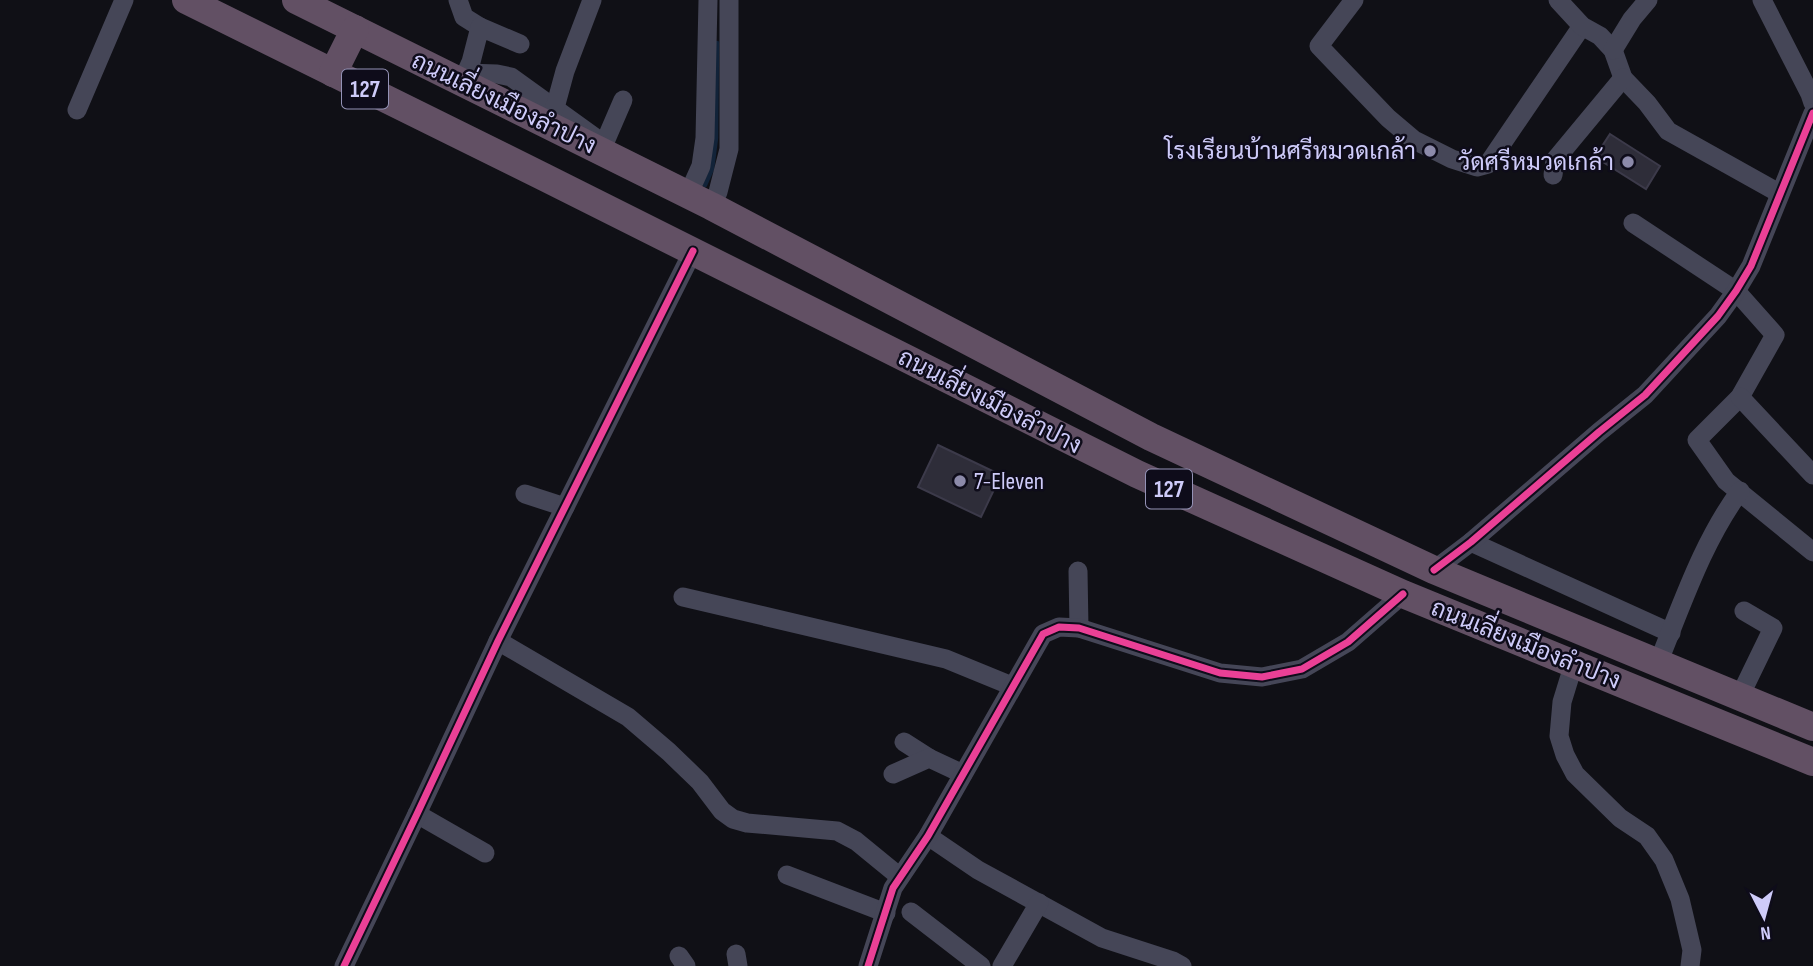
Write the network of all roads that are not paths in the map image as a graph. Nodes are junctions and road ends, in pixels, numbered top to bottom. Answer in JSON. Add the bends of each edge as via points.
{"nodes":[{"id":1,"x":124,"y":0,"type":"edge"},
{"id":2,"x":186,"y":0,"type":"edge"},
{"id":3,"x":296,"y":0,"type":"edge"},
{"id":4,"x":458,"y":0,"type":"edge"},
{"id":5,"x":592,"y":0,"type":"edge"},
{"id":6,"x":708,"y":0,"type":"edge"},
{"id":7,"x":729,"y":0,"type":"edge"},
{"id":8,"x":1354,"y":0,"type":"edge"},
{"id":9,"x":1558,"y":0,"type":"edge"},
{"id":10,"x":1648,"y":0,"type":"edge"},
{"id":11,"x":1762,"y":0,"type":"edge"},
{"id":12,"x":1582,"y":26,"type":"junction"},
{"id":13,"x":480,"y":27,"type":"junction"},
{"id":14,"x":355,"y":29,"type":"junction"},
{"id":15,"x":707,"y":33,"type":"junction"},
{"id":16,"x":729,"y":34,"type":"junction"},
{"id":17,"x":520,"y":44,"type":"dead end"},
{"id":18,"x":1613,"y":50,"type":"junction"},
{"id":19,"x":333,"y":74,"type":"junction"},
{"id":20,"x":464,"y":78,"type":"junction"},
{"id":21,"x":1623,"y":78,"type":"junction"},
{"id":22,"x":623,"y":100,"type":"dead end"},
{"id":23,"x":1813,"y":103,"type":"edge"},
{"id":24,"x":77,"y":110,"type":"dead end"},
{"id":25,"x":1813,"y":113,"type":"edge"},
{"id":26,"x":551,"y":116,"type":"junction"},
{"id":27,"x":602,"y":147,"type":"junction"},
{"id":28,"x":1553,"y":175,"type":"dead end"},
{"id":29,"x":1779,"y":194,"type":"junction"},
{"id":30,"x":699,"y":200,"type":"junction"},
{"id":31,"x":1633,"y":223,"type":"dead end"},
{"id":32,"x":692,"y":251,"type":"junction"},
{"id":33,"x":1736,"y":291,"type":"junction"},
{"id":34,"x":1740,"y":397,"type":"junction"},
{"id":35,"x":1813,"y":475,"type":"edge"},
{"id":36,"x":1740,"y":491,"type":"junction"},
{"id":37,"x":525,"y":494,"type":"dead end"},
{"id":38,"x":559,"y":505,"type":"junction"},
{"id":39,"x":1471,"y":542,"type":"junction"},
{"id":40,"x":1813,"y":552,"type":"edge"},
{"id":41,"x":1434,"y":570,"type":"junction"},
{"id":42,"x":1078,"y":571,"type":"dead end"},
{"id":43,"x":1403,"y":594,"type":"junction"},
{"id":44,"x":683,"y":597,"type":"dead end"},
{"id":45,"x":1744,"y":611,"type":"dead end"},
{"id":46,"x":1079,"y":628,"type":"junction"},
{"id":47,"x":1671,"y":633,"type":"junction"},
{"id":48,"x":498,"y":642,"type":"junction"},
{"id":49,"x":1574,"y":663,"type":"junction"},
{"id":50,"x":1658,"y":663,"type":"junction"},
{"id":51,"x":1692,"y":677,"type":"junction"},
{"id":52,"x":1012,"y":687,"type":"junction"},
{"id":53,"x":1740,"y":696,"type":"junction"},
{"id":54,"x":1680,"y":706,"type":"junction"},
{"id":55,"x":1813,"y":727,"type":"edge"},
{"id":56,"x":904,"y":742,"type":"dead end"},
{"id":57,"x":929,"y":758,"type":"junction"},
{"id":58,"x":1813,"y":762,"type":"edge"},
{"id":59,"x":893,"y":774,"type":"dead end"},
{"id":60,"x":963,"y":774,"type":"junction"},
{"id":61,"x":417,"y":814,"type":"junction"},
{"id":62,"x":928,"y":836,"type":"junction"},
{"id":63,"x":485,"y":853,"type":"dead end"},
{"id":64,"x":787,"y":875,"type":"dead end"},
{"id":65,"x":900,"y":877,"type":"junction"},
{"id":66,"x":1039,"y":903,"type":"junction"},
{"id":67,"x":911,"y":912,"type":"dead end"},
{"id":68,"x":886,"y":914,"type":"junction"},
{"id":69,"x":1175,"y":964,"type":"edge"},
{"id":70,"x":344,"y":966,"type":"edge"},
{"id":71,"x":868,"y":966,"type":"edge"},
{"id":72,"x":981,"y":966,"type":"edge"},
{"id":73,"x":1002,"y":966,"type":"edge"},
{"id":74,"x":1690,"y":966,"type":"edge"}],
"edges":[{"from":1,"to":24,"type":"street"},
{"from":2,"to":19,"type":"highway","name":"ถนนเลี่ยงเมืองลำปาง","number":"127"},
{"from":3,"to":14,"type":"highway","name":"ถนนเลี่ยงเมืองลำปาง","number":"127"},
{"from":4,"to":13,"type":"street","via":[[464,17]]},
{"from":5,"to":26,"type":"street"},
{"from":6,"to":15,"type":"street"},
{"from":7,"to":16,"type":"street"},
{"from":8,"to":12,"type":"street","via":[[1319,47],[1414,140],[1477,167],[1488,164]]},
{"from":9,"to":12,"type":"street"},
{"from":10,"to":18,"type":"street"},
{"from":11,"to":23,"type":"street"},
{"from":12,"to":18,"type":"street"},
{"from":13,"to":17,"type":"street"},
{"from":13,"to":20,"type":"street"},
{"from":14,"to":19,"type":"highway"},
{"from":14,"to":20,"type":"highway","name":"ถนนเลี่ยงเมืองลำปาง","number":"127"},
{"from":15,"to":16,"type":"street"},
{"from":15,"to":30,"type":"street"},
{"from":16,"to":30,"type":"street","via":[[729,149],[719,192]]},
{"from":18,"to":21,"type":"street"},
{"from":19,"to":32,"type":"highway","name":"ถนนเลี่ยงเมืองลำปาง","number":"127"},
{"from":20,"to":26,"type":"highway","name":"ถนนเลี่ยงเมืองลำปาง","number":"127"},
{"from":21,"to":28,"type":"street","via":[[1555,160]]},
{"from":21,"to":29,"type":"street","via":[[1668,131]]},
{"from":22,"to":27,"type":"street"},
{"from":25,"to":29,"type":"street"},
{"from":26,"to":27,"type":"highway","name":"ถนนเลี่ยงเมืองลำปาง","number":"127"},
{"from":27,"to":30,"type":"highway","name":"ถนนเลี่ยงเมืองลำปาง","number":"127"},
{"from":29,"to":33,"type":"street","via":[[1751,266]]},
{"from":30,"to":41,"type":"highway","name":"ถนนเลี่ยงเมืองลำปาง","number":"127","via":[[1151,437]]},
{"from":31,"to":33,"type":"street"},
{"from":32,"to":38,"type":"street"},
{"from":32,"to":43,"type":"highway","name":"ถนนเลี่ยงเมืองลำปาง","number":"127","via":[[1137,474]]},
{"from":33,"to":34,"type":"street","via":[[1775,335]]},
{"from":33,"to":39,"type":"street","via":[[1646,395]]},
{"from":34,"to":35,"type":"street"},
{"from":34,"to":36,"type":"street","via":[[1697,440],[1726,481]]},
{"from":36,"to":40,"type":"street"},
{"from":36,"to":47,"type":"street","via":[[1723,516]]},
{"from":37,"to":38,"type":"street"},
{"from":38,"to":48,"type":"street"},
{"from":39,"to":41,"type":"street"},
{"from":39,"to":47,"type":"street"},
{"from":41,"to":50,"type":"highway","name":"ถนนเลี่ยงเมืองลำปาง","number":"127"},
{"from":42,"to":46,"type":"street"},
{"from":43,"to":46,"type":"street","via":[[1348,642],[1302,669],[1262,677],[1220,673]]},
{"from":43,"to":49,"type":"highway","name":"ถนนเลี่ยงเมืองลำปาง","number":"127"},
{"from":44,"to":52,"type":"street","via":[[946,659]]},
{"from":45,"to":53,"type":"street","via":[[1773,628]]},
{"from":46,"to":52,"type":"street","via":[[1059,627],[1043,634]]},
{"from":47,"to":50,"type":"street"},
{"from":48,"to":61,"type":"street"},
{"from":48,"to":65,"type":"street","via":[[628,717],[700,782],[733,819],[837,831]]},
{"from":49,"to":54,"type":"highway","name":"ถนนเลี่ยงเมืองลำปาง","number":"127"},
{"from":49,"to":74,"type":"street","via":[[1562,702],[1559,736],[1565,755],[1575,774],[1620,818],[1647,836],[1664,860],[1680,899],[1692,950]]},
{"from":50,"to":51,"type":"highway","name":"ถนนเลี่ยงเมืองลำปาง","number":"127"},
{"from":51,"to":53,"type":"highway","name":"ถนนเลี่ยงเมืองลำปาง","number":"127"},
{"from":51,"to":54,"type":"highway"},
{"from":52,"to":60,"type":"street"},
{"from":53,"to":55,"type":"highway","name":"ถนนเลี่ยงเมืองลำปาง","number":"127"},
{"from":54,"to":58,"type":"highway","name":"ถนนเลี่ยงเมืองลำปาง","number":"127"},
{"from":56,"to":57,"type":"street"},
{"from":57,"to":59,"type":"street"},
{"from":57,"to":60,"type":"street"},
{"from":60,"to":62,"type":"street"},
{"from":61,"to":63,"type":"street"},
{"from":61,"to":70,"type":"street"},
{"from":62,"to":65,"type":"street"},
{"from":62,"to":66,"type":"street"},
{"from":64,"to":68,"type":"street"},
{"from":65,"to":68,"type":"street"},
{"from":66,"to":69,"type":"street","via":[[1102,938]]},
{"from":66,"to":73,"type":"street"},
{"from":67,"to":72,"type":"street"},
{"from":68,"to":71,"type":"street"}]}
